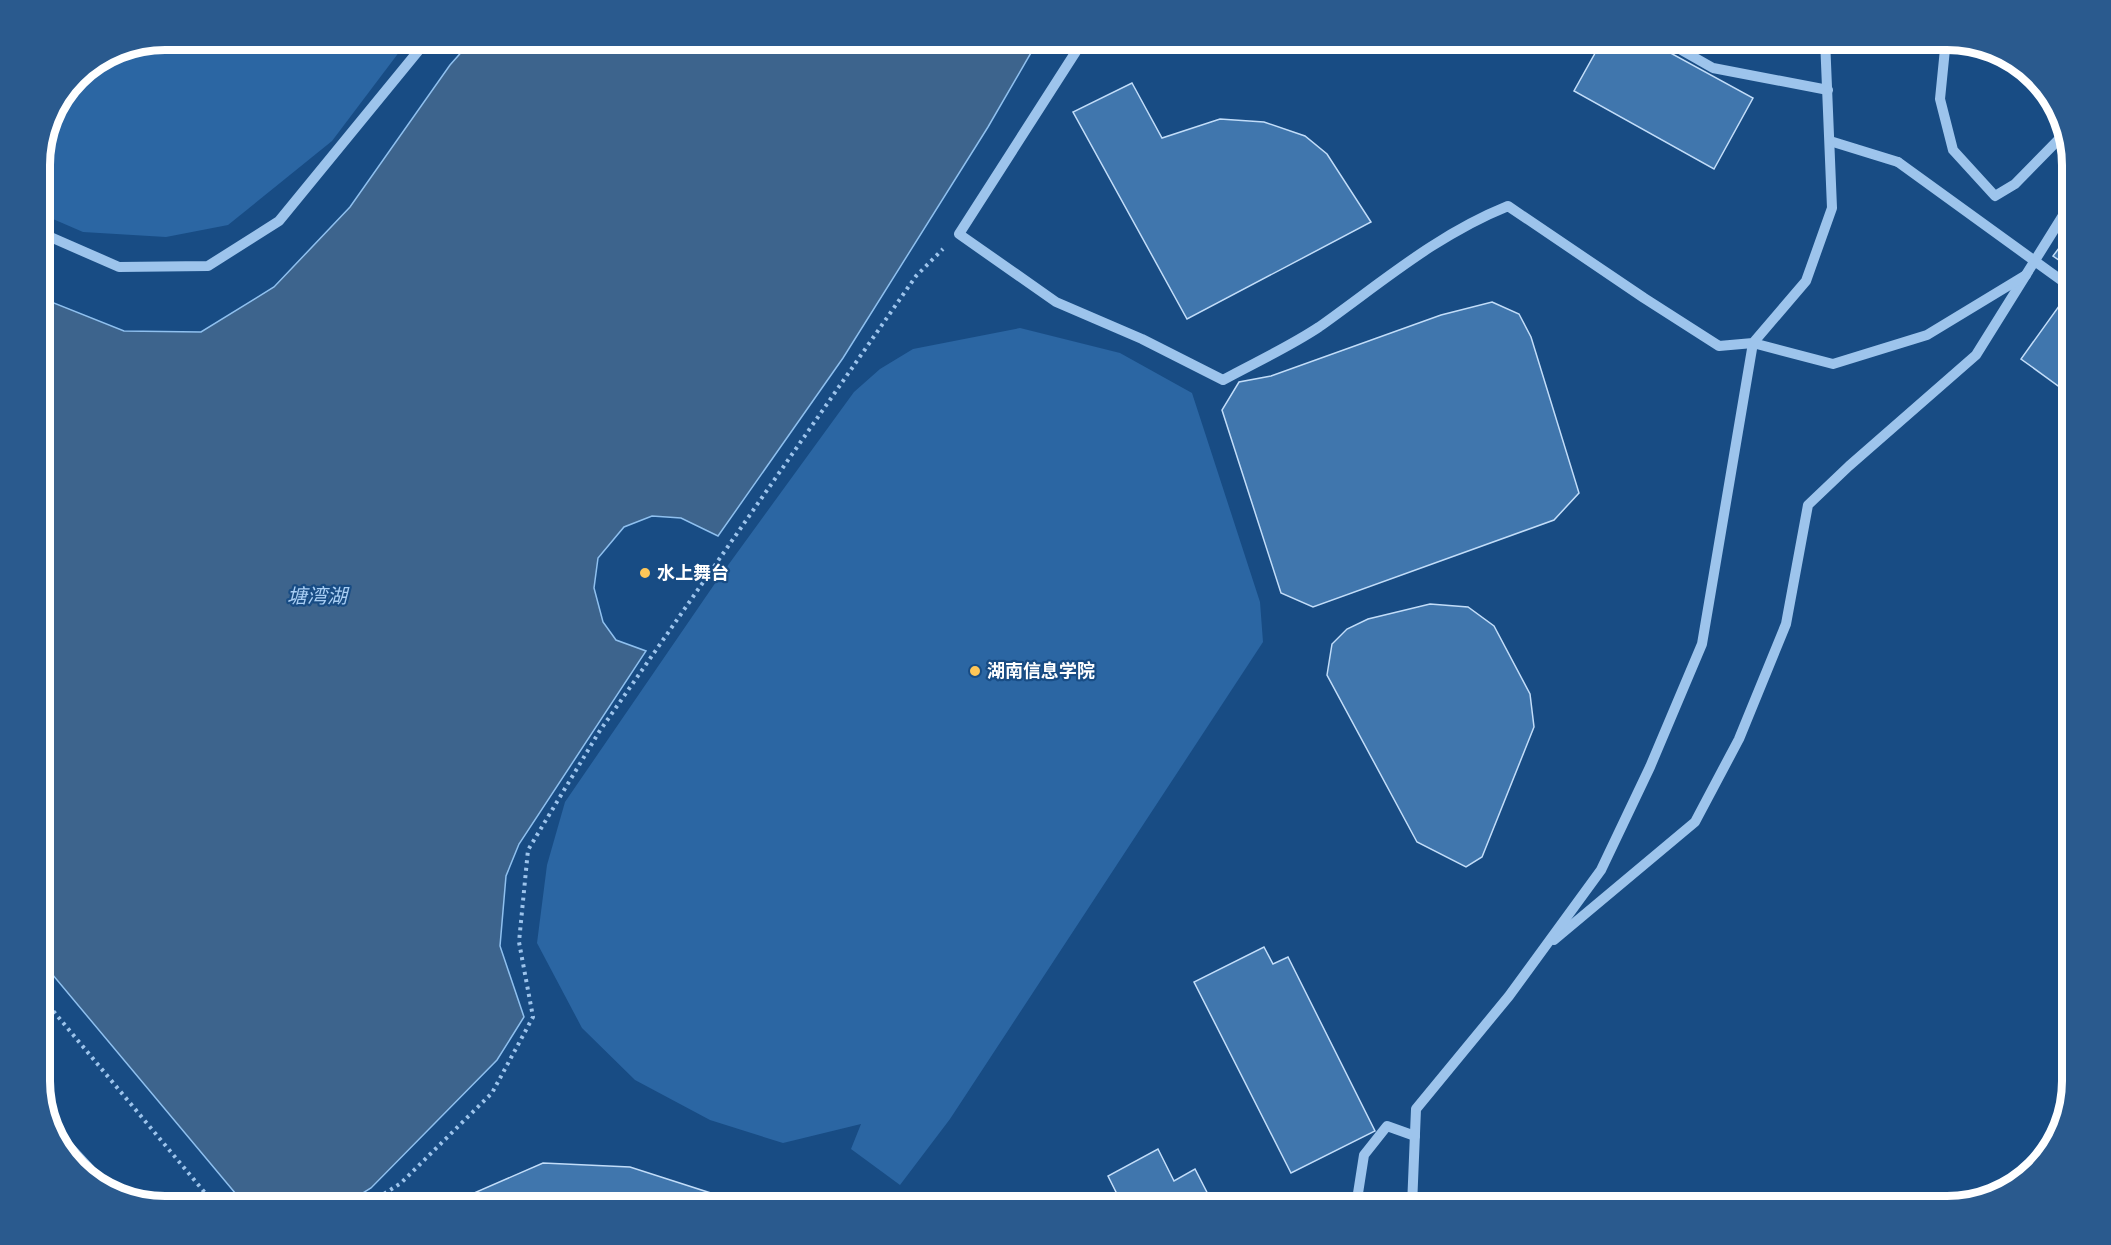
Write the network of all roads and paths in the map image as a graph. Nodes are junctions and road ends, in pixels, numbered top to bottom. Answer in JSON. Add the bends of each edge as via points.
{"nodes":[{"id":1,"x":419,"y":50,"type":"edge"},
{"id":2,"x":1077,"y":50,"type":"edge"},
{"id":3,"x":1681,"y":50,"type":"edge"},
{"id":4,"x":1826,"y":50,"type":"edge"},
{"id":5,"x":1945,"y":50,"type":"edge"},
{"id":6,"x":1828,"y":90,"type":"junction"},
{"id":7,"x":2059,"y":139,"type":"edge"},
{"id":8,"x":1830,"y":141,"type":"junction"},
{"id":9,"x":2061,"y":219,"type":"edge"},
{"id":10,"x":959,"y":234,"type":"junction"},
{"id":11,"x":50,"y":237,"type":"edge"},
{"id":12,"x":2026,"y":275,"type":"junction"},
{"id":13,"x":2061,"y":280,"type":"edge"},
{"id":14,"x":1753,"y":343,"type":"junction"},
{"id":15,"x":1541,"y":951,"type":"junction"},
{"id":16,"x":50,"y":1007,"type":"edge"},
{"id":17,"x":1415,"y":1136,"type":"junction"},
{"id":18,"x":73,"y":1151,"type":"edge"},
{"id":19,"x":84,"y":1163,"type":"edge"},
{"id":20,"x":208,"y":1196,"type":"edge"},
{"id":21,"x":381,"y":1196,"type":"edge"},
{"id":22,"x":1358,"y":1196,"type":"edge"},
{"id":23,"x":1412,"y":1196,"type":"edge"}],
"edges":[{"from":1,"to":11,"type":"lane","via":[[279,221],[208,266],[119,267]]},
{"from":2,"to":10,"type":"lane"},
{"from":3,"to":6,"type":"lane","via":[[1713,68]]},
{"from":4,"to":6,"type":"lane"},
{"from":5,"to":7,"type":"lane","via":[[1940,99],[1953,150],[1995,196],[2014,184]]},
{"from":6,"to":8,"type":"lane"},
{"from":8,"to":13,"type":"lane","bridge":true,"via":[[1898,162]]},
{"from":8,"to":14,"type":"lane","via":[[1832,208],[1806,281]]},
{"from":9,"to":12,"type":"lane"},
{"from":10,"to":14,"type":"lane","via":[[1056,302],[1142,339],[1222,380],[1318,327],[1388,274],[1474,220],[1508,206],[1719,346]]},
{"from":10,"to":21,"type":"path","via":[[916,276],[599,732],[528,850],[519,942],[533,1017],[492,1093],[401,1183]]},
{"from":12,"to":14,"type":"lane","via":[[1927,335],[1833,364]]},
{"from":12,"to":15,"type":"lane","via":[[1976,355],[1808,505],[1786,624],[1739,739],[1695,822]]},
{"from":14,"to":15,"type":"lane","via":[[1702,644],[1601,870]]},
{"from":15,"to":17,"type":"lane","via":[[1416,1109]]},
{"from":16,"to":20,"type":"path"},
{"from":17,"to":22,"type":"lane","via":[[1387,1126],[1364,1155]]},
{"from":17,"to":23,"type":"lane"},
{"from":18,"to":19,"type":"lane"}]}
